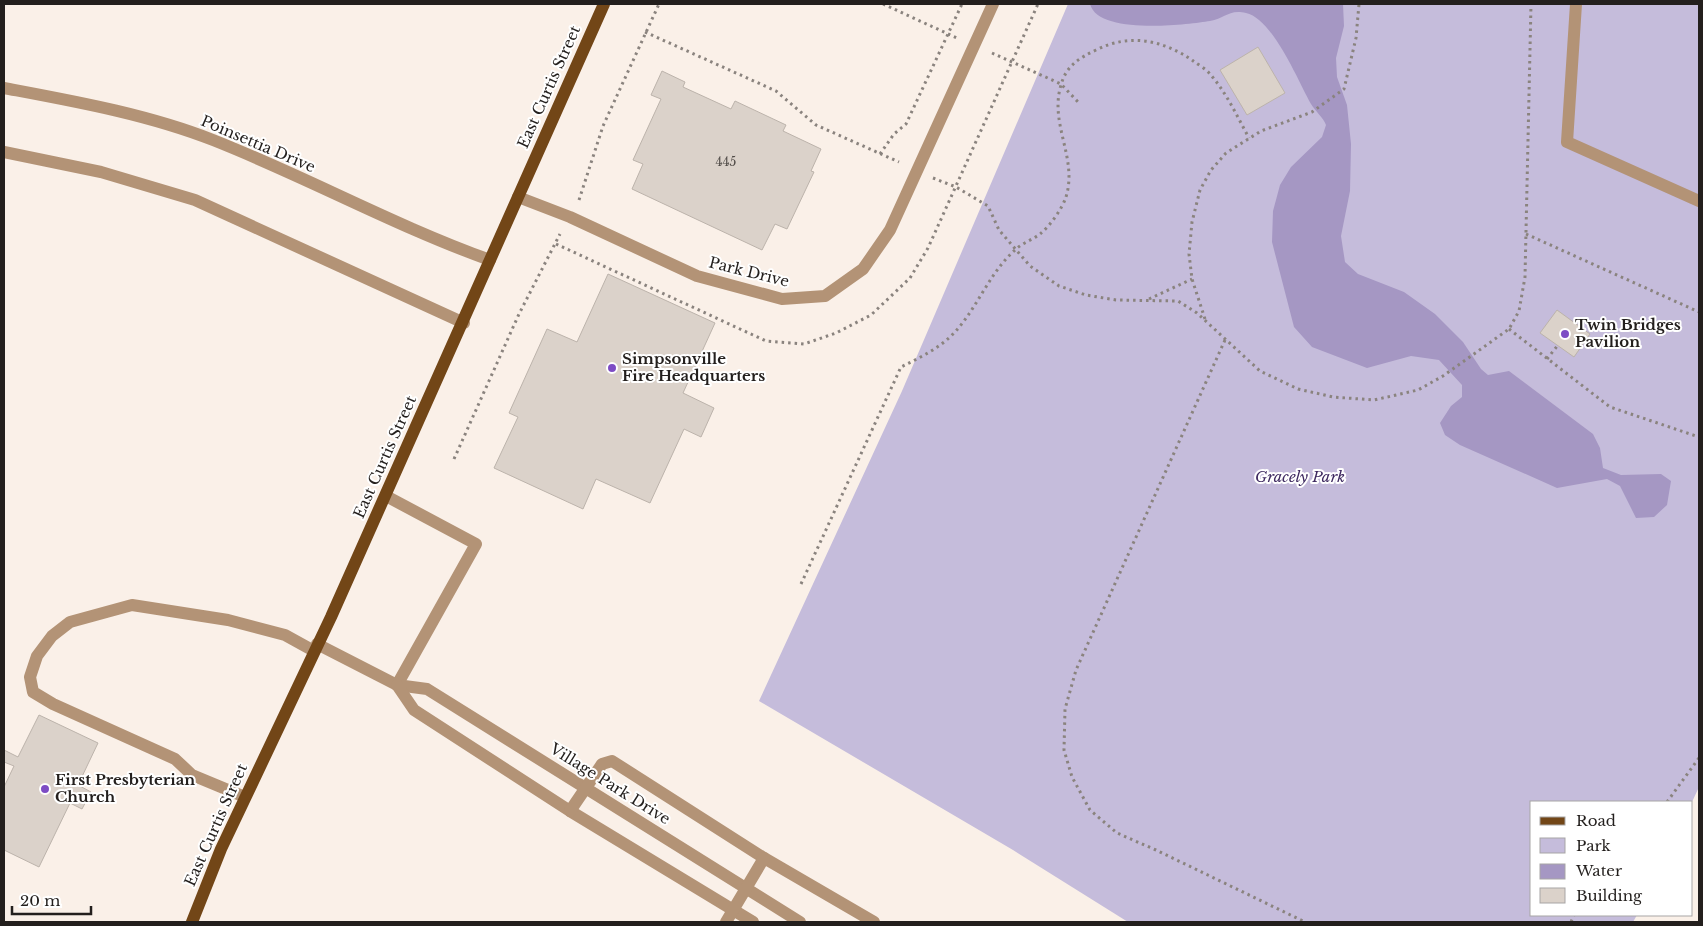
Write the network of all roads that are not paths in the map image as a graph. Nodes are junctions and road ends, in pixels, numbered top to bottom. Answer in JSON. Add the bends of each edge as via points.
{"nodes":[{"id":1,"x":604,"y":4,"type":"edge"},
{"id":2,"x":993,"y":4,"type":"edge"},
{"id":3,"x":1576,"y":4,"type":"edge"},
{"id":4,"x":4,"y":88,"type":"edge"},
{"id":5,"x":4,"y":152,"type":"edge"},
{"id":6,"x":518,"y":197,"type":"junction"},
{"id":7,"x":1699,"y":201,"type":"edge"},
{"id":8,"x":490,"y":260,"type":"junction"},
{"id":9,"x":464,"y":323,"type":"junction"},
{"id":10,"x":386,"y":496,"type":"junction"},
{"id":11,"x":316,"y":648,"type":"junction"},
{"id":12,"x":397,"y":686,"type":"junction"},
{"id":13,"x":585,"y":787,"type":"junction"},
{"id":14,"x":245,"y":797,"type":"junction"},
{"id":15,"x":570,"y":811,"type":"junction"},
{"id":16,"x":764,"y":858,"type":"junction"},
{"id":17,"x":746,"y":890,"type":"junction"},
{"id":18,"x":733,"y":910,"type":"junction"},
{"id":19,"x":192,"y":922,"type":"edge"},
{"id":20,"x":726,"y":922,"type":"edge"},
{"id":21,"x":753,"y":922,"type":"edge"},
{"id":22,"x":800,"y":922,"type":"edge"},
{"id":23,"x":874,"y":922,"type":"edge"}],
"edges":[{"from":1,"to":6,"type":"main road","name":"East Curtis Street"},
{"from":2,"to":6,"type":"street","name":"Park Drive","via":[[890,230],[863,269],[825,296],[782,299],[697,276]]},
{"from":3,"to":7,"type":"street","via":[[1567,142]]},
{"from":4,"to":8,"type":"street","name":"Poinsettia Drive","via":[[140,118],[212,140]]},
{"from":5,"to":9,"type":"street","via":[[101,172],[195,200]]},
{"from":6,"to":8,"type":"main road","name":"East Curtis Street"},
{"from":8,"to":9,"type":"main road","name":"East Curtis Street"},
{"from":9,"to":10,"type":"main road","name":"East Curtis Street"},
{"from":10,"to":11,"type":"main road","name":"East Curtis Street"},
{"from":10,"to":12,"type":"street","via":[[476,544]]},
{"from":11,"to":12,"type":"street","name":"Village Park Drive"},
{"from":11,"to":14,"type":"main road","name":"East Curtis Street"},
{"from":11,"to":14,"type":"street","name":"Village Park Drive","via":[[285,635],[228,620],[132,605],[70,622],[52,636],[37,656],[30,677],[33,692],[175,758],[192,775]]},
{"from":12,"to":13,"type":"street","name":"Village Park Drive","via":[[427,689]]},
{"from":12,"to":15,"type":"street","name":"Village Park Drive","via":[[414,710]]},
{"from":13,"to":15,"type":"street"},
{"from":13,"to":16,"type":"street","via":[[602,764],[612,761]]},
{"from":13,"to":17,"type":"street","name":"Village Park Drive"},
{"from":14,"to":19,"type":"main road","name":"East Curtis Street"},
{"from":15,"to":18,"type":"street","name":"Village Park Drive"},
{"from":16,"to":17,"type":"street"},
{"from":16,"to":23,"type":"street"},
{"from":17,"to":18,"type":"street"},
{"from":17,"to":22,"type":"street","name":"Village Park Drive"},
{"from":18,"to":20,"type":"street"},
{"from":18,"to":21,"type":"street","name":"Village Park Drive"}]}
